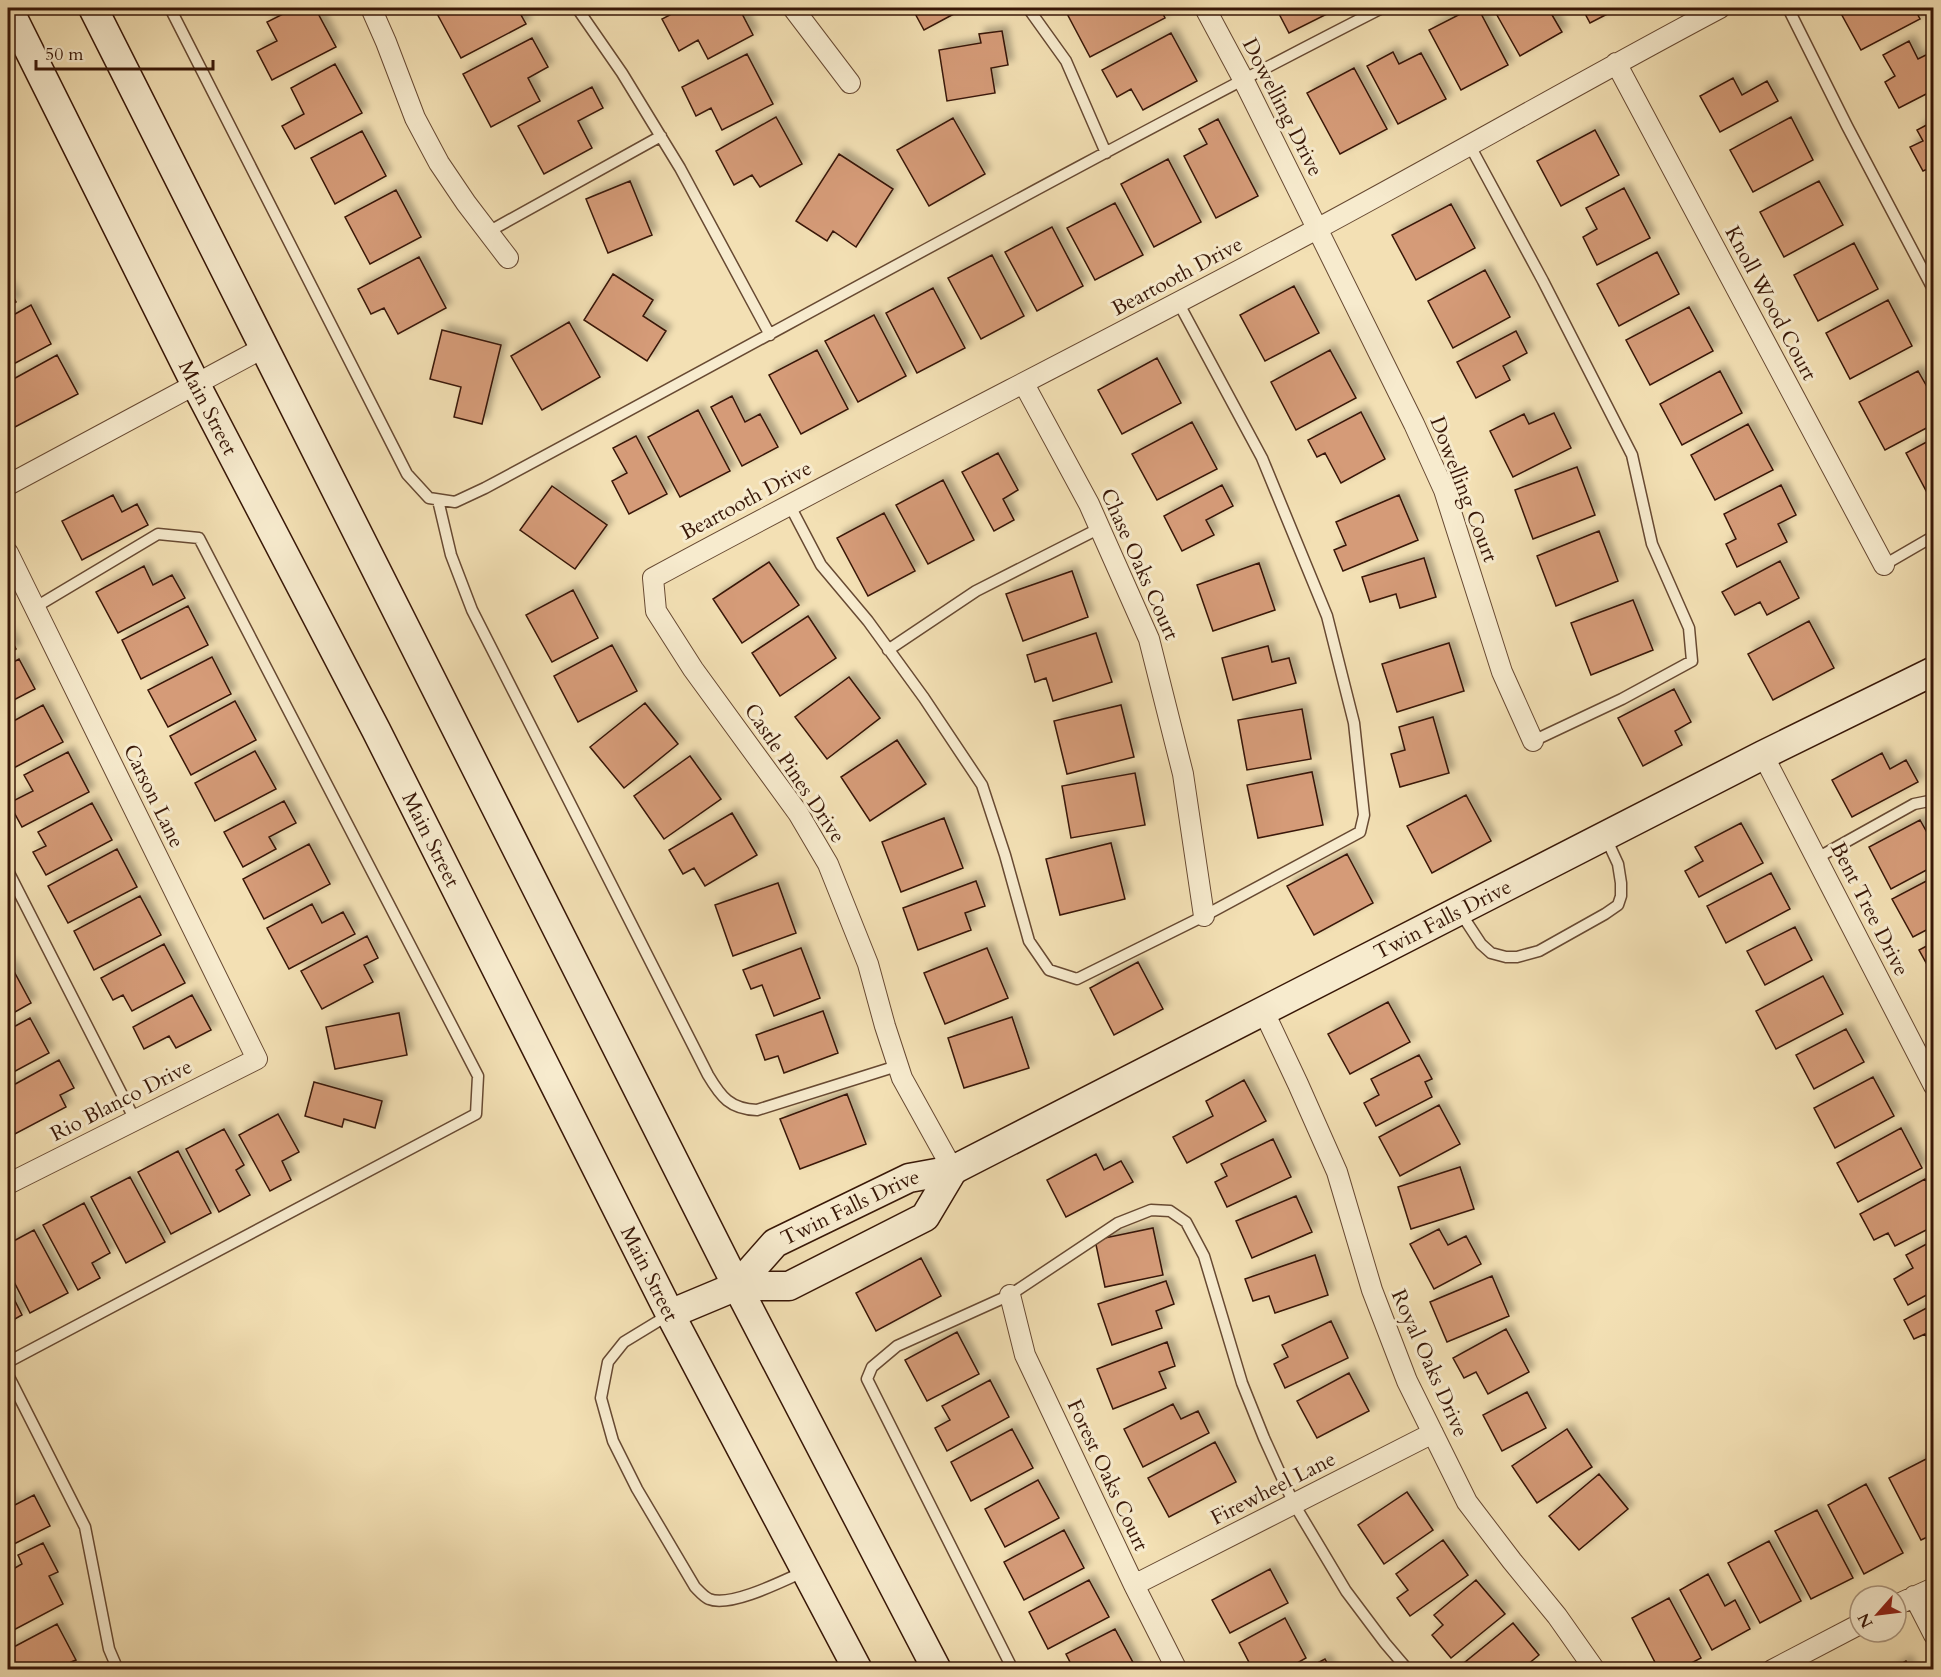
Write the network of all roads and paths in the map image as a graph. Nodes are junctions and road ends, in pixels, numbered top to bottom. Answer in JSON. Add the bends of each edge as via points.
{"nodes":[{"id":1,"x":8,"y":8,"type":"edge"},
{"id":2,"x":93,"y":8,"type":"edge"},
{"id":3,"x":170,"y":8,"type":"edge"},
{"id":4,"x":371,"y":8,"type":"edge"},
{"id":5,"x":577,"y":8,"type":"edge"},
{"id":6,"x":793,"y":8,"type":"edge"},
{"id":7,"x":1028,"y":8,"type":"edge"},
{"id":8,"x":1205,"y":8,"type":"edge"},
{"id":9,"x":1382,"y":8,"type":"edge"},
{"id":10,"x":1720,"y":8,"type":"edge"},
{"id":11,"x":1788,"y":8,"type":"edge"},
{"id":12,"x":1616,"y":63,"type":"junction"},
{"id":13,"x":1243,"y":78,"type":"junction"},
{"id":14,"x":850,"y":83,"type":"dead end"},
{"id":15,"x":661,"y":136,"type":"junction"},
{"id":16,"x":1469,"y":144,"type":"junction"},
{"id":17,"x":1106,"y":153,"type":"junction"},
{"id":18,"x":1318,"y":228,"type":"junction"},
{"id":19,"x":488,"y":232,"type":"junction"},
{"id":20,"x":508,"y":258,"type":"dead end"},
{"id":21,"x":1934,"y":291,"type":"edge"},
{"id":22,"x":1178,"y":302,"type":"junction"},
{"id":23,"x":770,"y":335,"type":"junction"},
{"id":24,"x":265,"y":347,"type":"junction"},
{"id":25,"x":1024,"y":384,"type":"junction"},
{"id":26,"x":196,"y":385,"type":"junction"},
{"id":27,"x":8,"y":485,"type":"edge"},
{"id":28,"x":438,"y":500,"type":"junction"},
{"id":29,"x":789,"y":504,"type":"junction"},
{"id":30,"x":1100,"y":528,"type":"junction"},
{"id":31,"x":1934,"y":536,"type":"edge"},
{"id":32,"x":8,"y":553,"type":"edge"},
{"id":33,"x":1884,"y":565,"type":"joint"},
{"id":34,"x":653,"y":578,"type":"joint"},
{"id":35,"x":34,"y":608,"type":"junction"},
{"id":36,"x":888,"y":650,"type":"junction"},
{"id":37,"x":1934,"y":671,"type":"edge"},
{"id":38,"x":1533,"y":741,"type":"joint"},
{"id":39,"x":1763,"y":755,"type":"junction"},
{"id":40,"x":1934,"y":800,"type":"edge"},
{"id":41,"x":1605,"y":836,"type":"junction"},
{"id":42,"x":1817,"y":858,"type":"junction"},
{"id":43,"x":8,"y":871,"type":"edge"},
{"id":44,"x":1459,"y":912,"type":"junction"},
{"id":45,"x":1204,"y":916,"type":"junction"},
{"id":46,"x":1264,"y":1012,"type":"junction"},
{"id":47,"x":257,"y":1059,"type":"joint"},
{"id":48,"x":897,"y":1066,"type":"junction"},
{"id":49,"x":1934,"y":1086,"type":"edge"},
{"id":50,"x":135,"y":1120,"type":"junction"},
{"id":51,"x":953,"y":1170,"type":"junction"},
{"id":52,"x":8,"y":1184,"type":"edge"},
{"id":53,"x":737,"y":1286,"type":"junction"},
{"id":54,"x":1010,"y":1295,"type":"junction"},
{"id":55,"x":670,"y":1314,"type":"junction"},
{"id":56,"x":8,"y":1362,"type":"edge"},
{"id":57,"x":8,"y":1375,"type":"edge"},
{"id":58,"x":1433,"y":1433,"type":"junction"},
{"id":59,"x":1294,"y":1504,"type":"junction"},
{"id":60,"x":805,"y":1571,"type":"junction"},
{"id":61,"x":1134,"y":1585,"type":"junction"},
{"id":62,"x":1934,"y":1588,"type":"edge"},
{"id":63,"x":1914,"y":1596,"type":"junction"},
{"id":64,"x":1908,"y":1599,"type":"edge"},
{"id":65,"x":1848,"y":1630,"type":"edge"},
{"id":66,"x":1934,"y":1635,"type":"edge"},
{"id":67,"x":118,"y":1670,"type":"edge"},
{"id":68,"x":858,"y":1670,"type":"edge"},
{"id":69,"x":937,"y":1670,"type":"edge"},
{"id":70,"x":1014,"y":1670,"type":"edge"},
{"id":71,"x":1177,"y":1670,"type":"edge"},
{"id":72,"x":1408,"y":1670,"type":"edge"},
{"id":73,"x":1595,"y":1670,"type":"edge"},
{"id":74,"x":1773,"y":1670,"type":"edge"}],
"edges":[{"from":1,"to":26,"type":"main road","name":"Main Street"},
{"from":2,"to":24,"type":"main road"},
{"from":3,"to":28,"type":"lane","via":[[407,474],[429,498]]},
{"from":4,"to":19,"type":"street","via":[[415,118],[439,163]]},
{"from":5,"to":15,"type":"lane"},
{"from":6,"to":14,"type":"street"},
{"from":7,"to":17,"type":"lane","via":[[1066,61]]},
{"from":8,"to":13,"type":"street","name":"Dowelling Drive"},
{"from":9,"to":13,"type":"lane"},
{"from":10,"to":12,"type":"street","name":"Beartooth Drive"},
{"from":11,"to":21,"type":"lane"},
{"from":12,"to":16,"type":"street","name":"Beartooth Drive"},
{"from":12,"to":33,"type":"street","name":"Knoll Wood Court"},
{"from":13,"to":17,"type":"lane"},
{"from":13,"to":18,"type":"street","name":"Dowelling Drive"},
{"from":15,"to":19,"type":"lane"},
{"from":15,"to":23,"type":"lane"},
{"from":16,"to":18,"type":"street","name":"Beartooth Drive"},
{"from":16,"to":38,"type":"lane","via":[[1632,455],[1652,544],[1689,628],[1692,662]]},
{"from":17,"to":23,"type":"lane"},
{"from":18,"to":22,"type":"street","name":"Beartooth Drive"},
{"from":18,"to":38,"type":"street","name":"Dowelling Court","via":[[1444,490],[1502,672]]},
{"from":19,"to":20,"type":"street"},
{"from":22,"to":25,"type":"street","name":"Beartooth Drive"},
{"from":22,"to":45,"type":"lane","via":[[1262,458],[1328,616],[1354,723],[1364,815],[1360,832]]},
{"from":23,"to":28,"type":"lane","via":[[485,488],[454,502]]},
{"from":24,"to":26,"type":"street"},
{"from":24,"to":53,"type":"main road"},
{"from":25,"to":29,"type":"street","name":"Beartooth Drive"},
{"from":25,"to":30,"type":"street","name":"Chase Oaks Court"},
{"from":26,"to":27,"type":"street"},
{"from":26,"to":55,"type":"main road","name":"Main Street","via":[[376,730]]},
{"from":28,"to":48,"type":"lane","via":[[451,555],[472,610],[719,1095],[745,1109],[757,1110]]},
{"from":29,"to":34,"type":"street","name":"Beartooth Drive"},
{"from":29,"to":36,"type":"lane","via":[[821,565]]},
{"from":30,"to":36,"type":"lane","via":[[976,591]]},
{"from":30,"to":45,"type":"street","name":"Chase Oaks Court","via":[[1149,639],[1166,701],[1183,774]]},
{"from":31,"to":33,"type":"lane"},
{"from":32,"to":35,"type":"street","name":"Carson Lane"},
{"from":34,"to":48,"type":"street","name":"Castle Pines Drive","via":[[656,611],[693,669],[798,813],[828,864],[868,964]]},
{"from":35,"to":47,"type":"street","name":"Carson Lane"},
{"from":35,"to":56,"type":"lane","via":[[158,534],[199,538],[478,1076],[476,1114]]},
{"from":36,"to":45,"type":"lane","via":[[982,785],[1029,941],[1049,970],[1077,979]]},
{"from":37,"to":39,"type":"main road","name":"Twin Falls Drive"},
{"from":39,"to":41,"type":"main road","name":"Twin Falls Drive"},
{"from":39,"to":42,"type":"street","name":"Bent Tree Drive"},
{"from":40,"to":42,"type":"lane","via":[[1914,804]]},
{"from":41,"to":44,"type":"main road","name":"Twin Falls Drive"},
{"from":41,"to":44,"type":"lane","via":[[1618,864],[1618,905],[1539,951],[1517,957],[1491,953]]},
{"from":42,"to":49,"type":"street","name":"Bent Tree Drive"},
{"from":43,"to":50,"type":"lane"},
{"from":44,"to":46,"type":"main road","name":"Twin Falls Drive"},
{"from":46,"to":51,"type":"main road","name":"Twin Falls Drive"},
{"from":46,"to":58,"type":"street","name":"Royal Oaks Drive","via":[[1337,1172],[1372,1290],[1407,1381]]},
{"from":47,"to":50,"type":"street","name":"Rio Blanco Drive"},
{"from":48,"to":51,"type":"street","name":"Castle Pines Drive"},
{"from":50,"to":52,"type":"street","name":"Rio Blanco Drive"},
{"from":51,"to":53,"type":"main road","name":"Twin Falls Drive","via":[[909,1178],[776,1243]]},
{"from":51,"to":53,"type":"main road","name":"Twin Falls Drive","via":[[925,1217],[789,1286]]},
{"from":53,"to":55,"type":"main road"},
{"from":53,"to":69,"type":"main road"},
{"from":54,"to":59,"type":"lane","via":[[1118,1223],[1151,1210],[1170,1211],[1186,1222],[1204,1256],[1242,1383]]},
{"from":54,"to":61,"type":"street","name":"Forest Oaks Court","via":[[1025,1355]]},
{"from":54,"to":70,"type":"lane","via":[[897,1346],[872,1367],[867,1380]]},
{"from":55,"to":60,"type":"main road","name":"Main Street"},
{"from":55,"to":60,"type":"lane","via":[[624,1342],[608,1362],[601,1398],[613,1442],[695,1587],[708,1599],[721,1602],[754,1593]]},
{"from":57,"to":67,"type":"lane","via":[[85,1527],[109,1649]]},
{"from":58,"to":59,"type":"street","name":"Firewheel Lane"},
{"from":58,"to":73,"type":"street","name":"Royal Oaks Drive","via":[[1467,1502]]},
{"from":59,"to":61,"type":"street","name":"Firewheel Lane"},
{"from":59,"to":72,"type":"lane","via":[[1346,1591]]},
{"from":60,"to":68,"type":"main road","name":"Main Street"},
{"from":61,"to":71,"type":"street","name":"Forest Oaks Court"},
{"from":62,"to":63,"type":"street"},
{"from":63,"to":64,"type":"street"},
{"from":63,"to":66,"type":"street"},
{"from":65,"to":74,"type":"street"}]}
